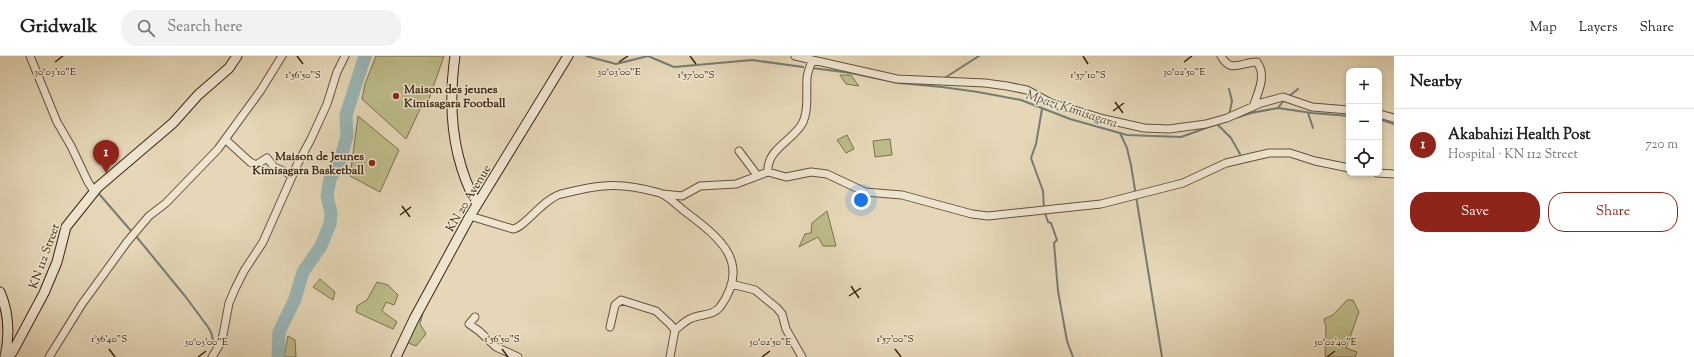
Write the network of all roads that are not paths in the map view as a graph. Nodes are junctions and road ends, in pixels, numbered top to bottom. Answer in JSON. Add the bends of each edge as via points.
{"nodes":[{"id":1,"x":30,"y":56,"type":"edge"},
{"id":2,"x":237,"y":56,"type":"edge"},
{"id":3,"x":282,"y":56,"type":"edge"},
{"id":4,"x":345,"y":56,"type":"edge"},
{"id":5,"x":455,"y":56,"type":"edge"},
{"id":6,"x":568,"y":56,"type":"edge"},
{"id":7,"x":795,"y":56,"type":"edge"},
{"id":8,"x":1221,"y":56,"type":"edge"},
{"id":9,"x":812,"y":61,"type":"junction"},
{"id":10,"x":1253,"y":107,"type":"junction"},
{"id":11,"x":1346,"y":110,"type":"edge"},
{"id":12,"x":1382,"y":115,"type":"edge"},
{"id":13,"x":1394,"y":118,"type":"edge"},
{"id":14,"x":225,"y":139,"type":"junction"},
{"id":15,"x":739,"y":150,"type":"dead end"},
{"id":16,"x":1346,"y":167,"type":"edge"},
{"id":17,"x":768,"y":172,"type":"junction"},
{"id":18,"x":1382,"y":173,"type":"edge"},
{"id":19,"x":1394,"y":174,"type":"edge"},
{"id":20,"x":757,"y":175,"type":"junction"},
{"id":21,"x":292,"y":176,"type":"junction"},
{"id":22,"x":94,"y":191,"type":"junction"},
{"id":23,"x":662,"y":194,"type":"junction"},
{"id":24,"x":477,"y":204,"type":"junction"},
{"id":25,"x":470,"y":216,"type":"junction"},
{"id":26,"x":731,"y":284,"type":"junction"},
{"id":27,"x":0,"y":292,"type":"edge"},
{"id":28,"x":475,"y":317,"type":"dead end"},
{"id":29,"x":610,"y":327,"type":"dead end"},
{"id":30,"x":675,"y":330,"type":"junction"},
{"id":31,"x":5,"y":356,"type":"edge"},
{"id":32,"x":49,"y":357,"type":"edge"},
{"id":33,"x":212,"y":357,"type":"edge"},
{"id":34,"x":396,"y":357,"type":"edge"},
{"id":35,"x":518,"y":357,"type":"edge"},
{"id":36,"x":670,"y":357,"type":"edge"},
{"id":37,"x":802,"y":357,"type":"edge"}],
"edges":[{"from":1,"to":22,"type":"street","via":[[56,122]]},
{"from":2,"to":22,"type":"street","name":"KN 112 Street","via":[[229,68],[198,95],[173,123]]},
{"from":3,"to":14,"type":"street"},
{"from":4,"to":21,"type":"street","via":[[319,122]]},
{"from":5,"to":24,"type":"street","via":[[451,94],[455,138],[464,175]]},
{"from":6,"to":24,"type":"street","name":"KN 20 Avenue"},
{"from":7,"to":9,"type":"street"},
{"from":8,"to":10,"type":"street","via":[[1231,66],[1257,62],[1262,78]]},
{"from":9,"to":10,"type":"street","via":[[897,79],[985,83],[1027,90],[1051,102],[1104,119],[1144,128],[1182,128],[1206,124]]},
{"from":9,"to":17,"type":"street","via":[[807,77],[803,123],[794,135],[774,152],[767,164]]},
{"from":10,"to":11,"type":"street","via":[[1283,97],[1312,107]]},
{"from":12,"to":13,"type":"street"},
{"from":14,"to":21,"type":"street","via":[[250,162],[256,165],[267,158],[274,167]]},
{"from":14,"to":32,"type":"street","via":[[194,176],[149,216],[136,232],[86,297]]},
{"from":15,"to":20,"type":"street"},
{"from":16,"to":17,"type":"street","via":[[1290,153],[1269,153],[1226,163],[1183,183],[1102,204],[988,216],[902,195],[865,192],[827,174],[811,172],[786,177]]},
{"from":17,"to":20,"type":"street"},
{"from":18,"to":19,"type":"street"},
{"from":20,"to":23,"type":"street","via":[[736,184],[700,186],[682,196]]},
{"from":21,"to":33,"type":"street","via":[[263,242],[235,289],[229,303],[224,335]]},
{"from":22,"to":31,"type":"street","name":"KN 112 Street","via":[[66,227],[57,262],[44,292],[13,351]]},
{"from":23,"to":25,"type":"street","via":[[611,185],[561,194],[541,206],[516,229]]},
{"from":23,"to":26,"type":"street","via":[[722,243],[732,261]]},
{"from":24,"to":25,"type":"street","name":"KN 20 Avenue"},
{"from":25,"to":34,"type":"street","name":"KN 20 Avenue","via":[[411,324]]},
{"from":26,"to":30,"type":"street","via":[[715,311],[691,318]]},
{"from":26,"to":37,"type":"street","via":[[755,290],[777,308]]},
{"from":27,"to":31,"type":"street","via":[[6,305],[9,325]]},
{"from":28,"to":35,"type":"street","via":[[469,324],[496,347]]},
{"from":29,"to":30,"type":"street","via":[[615,305],[621,300],[656,311]]},
{"from":30,"to":36,"type":"street"}]}
